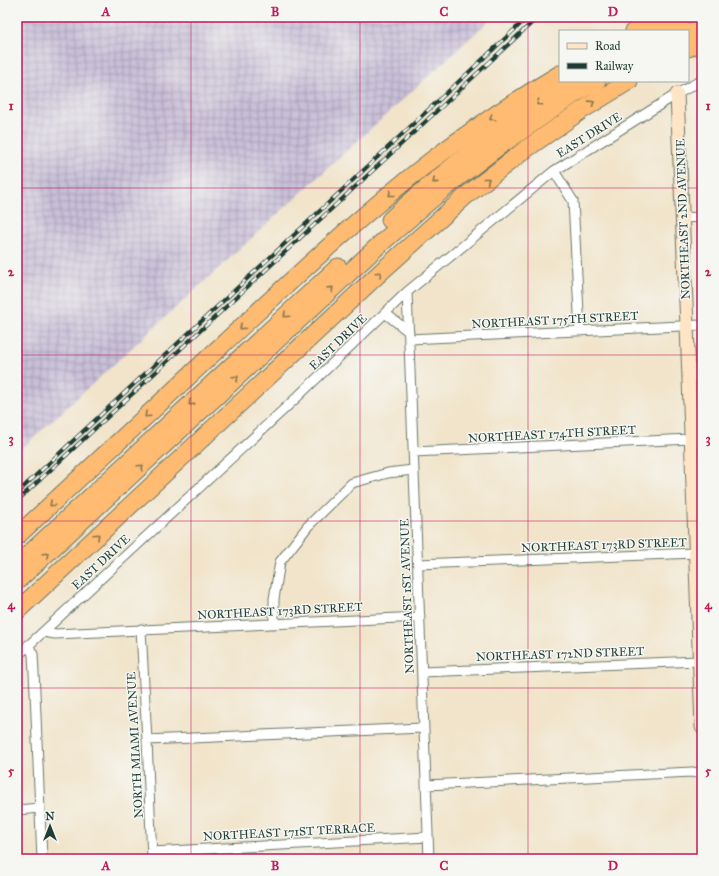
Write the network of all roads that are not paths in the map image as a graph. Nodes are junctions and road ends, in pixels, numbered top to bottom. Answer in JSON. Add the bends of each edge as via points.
{"nodes":[{"id":1,"x":661,"y":17,"type":"edge"},
{"id":2,"x":690,"y":17,"type":"edge"},
{"id":3,"x":702,"y":24,"type":"edge"},
{"id":4,"x":636,"y":30,"type":"edge"},
{"id":5,"x":664,"y":30,"type":"edge"},
{"id":6,"x":689,"y":30,"type":"edge"},
{"id":7,"x":702,"y":42,"type":"edge"},
{"id":8,"x":689,"y":48,"type":"edge"},
{"id":9,"x":559,"y":75,"type":"edge"},
{"id":10,"x":702,"y":80,"type":"edge"},
{"id":11,"x":570,"y":82,"type":"edge"},
{"id":12,"x":595,"y":82,"type":"edge"},
{"id":13,"x":627,"y":82,"type":"edge"},
{"id":14,"x":677,"y":94,"type":"junction"},
{"id":15,"x":554,"y":171,"type":"junction"},
{"id":16,"x":702,"y":217,"type":"edge"},
{"id":17,"x":682,"y":218,"type":"junction"},
{"id":18,"x":407,"y":292,"type":"junction"},
{"id":19,"x":385,"y":313,"type":"junction"},
{"id":20,"x":702,"y":325,"type":"edge"},
{"id":21,"x":687,"y":326,"type":"junction"},
{"id":22,"x":580,"y":331,"type":"junction"},
{"id":23,"x":409,"y":336,"type":"junction"},
{"id":24,"x":691,"y":439,"type":"junction"},
{"id":25,"x":413,"y":452,"type":"junction"},
{"id":26,"x":697,"y":466,"type":"edge"},
{"id":27,"x":413,"y":470,"type":"junction"},
{"id":28,"x":17,"y":536,"type":"edge"},
{"id":29,"x":696,"y":553,"type":"junction"},
{"id":30,"x":418,"y":564,"type":"junction"},
{"id":31,"x":17,"y":565,"type":"edge"},
{"id":32,"x":699,"y":569,"type":"edge"},
{"id":33,"x":17,"y":581,"type":"edge"},
{"id":34,"x":17,"y":610,"type":"edge"},
{"id":35,"x":420,"y":617,"type":"junction"},
{"id":36,"x":274,"y":624,"type":"junction"},
{"id":37,"x":141,"y":630,"type":"junction"},
{"id":38,"x":42,"y":632,"type":"junction"},
{"id":39,"x":28,"y":645,"type":"junction"},
{"id":40,"x":17,"y":656,"type":"edge"},
{"id":41,"x":701,"y":670,"type":"edge"},
{"id":42,"x":422,"y":672,"type":"junction"},
{"id":43,"x":702,"y":727,"type":"edge"},
{"id":44,"x":424,"y":728,"type":"junction"},
{"id":45,"x":147,"y":740,"type":"junction"},
{"id":46,"x":702,"y":774,"type":"edge"},
{"id":47,"x":426,"y":785,"type":"junction"},
{"id":48,"x":40,"y":808,"type":"junction"},
{"id":49,"x":17,"y":810,"type":"edge"},
{"id":50,"x":428,"y":837,"type":"junction"},
{"id":51,"x":152,"y":856,"type":"edge"},
{"id":52,"x":42,"y":859,"type":"edge"},
{"id":53,"x":429,"y":859,"type":"edge"}],
"edges":[{"from":1,"to":4,"type":"highway"},
{"from":2,"to":5,"type":"highway"},
{"from":3,"to":6,"type":"highway"},
{"from":7,"to":8,"type":"highway"},
{"from":9,"to":28,"type":"highway","one_way":true,"via":[[465,136],[384,199],[297,275]]},
{"from":10,"to":14,"type":"street","name":"EAST DRIVE"},
{"from":11,"to":31,"type":"highway","one_way":true,"via":[[495,133],[412,200]]},
{"from":33,"to":12,"type":"highway","one_way":true,"via":[[378,245],[460,176]]},
{"from":34,"to":13,"type":"highway","one_way":true,"via":[[468,194],[526,149]]},
{"from":14,"to":15,"type":"street","name":"EAST DRIVE"},
{"from":14,"to":17,"type":"street","name":"NORTHEAST 2ND AVENUE"},
{"from":15,"to":18,"type":"street","name":"EAST DRIVE"},
{"from":15,"to":22,"type":"street","via":[[573,201]]},
{"from":16,"to":17,"type":"street"},
{"from":17,"to":21,"type":"street","name":"NORTHEAST 2ND AVENUE"},
{"from":18,"to":19,"type":"street","name":"EAST DRIVE"},
{"from":18,"to":23,"type":"street","name":"NORTHEAST 1ST AVENUE"},
{"from":19,"to":23,"type":"street"},
{"from":19,"to":38,"type":"street","name":"EAST DRIVE","via":[[293,402]]},
{"from":20,"to":21,"type":"street","name":"NORTHEAST 175TH STREET"},
{"from":21,"to":22,"type":"street","name":"NORTHEAST 175TH STREET"},
{"from":21,"to":24,"type":"street","name":"NORTHEAST 2ND AVENUE"},
{"from":22,"to":23,"type":"street","name":"NORTHEAST 175TH STREET"},
{"from":23,"to":25,"type":"street","name":"NORTHEAST 1ST AVENUE"},
{"from":24,"to":25,"type":"street","name":"NORTHEAST 174TH STREET"},
{"from":24,"to":26,"type":"street","name":"NORTHEAST 2ND AVENUE"},
{"from":25,"to":27,"type":"street","name":"NORTHEAST 1ST AVENUE"},
{"from":26,"to":29,"type":"street","name":"NORTHEAST 2ND AVENUE"},
{"from":27,"to":30,"type":"street","name":"NORTHEAST 1ST AVENUE"},
{"from":27,"to":36,"type":"street","via":[[388,473],[352,483],[308,526],[280,562],[274,599]]},
{"from":29,"to":30,"type":"street","name":"NORTHEAST 173RD STREET"},
{"from":29,"to":32,"type":"street","name":"NORTHEAST 2ND AVENUE"},
{"from":30,"to":35,"type":"street","name":"NORTHEAST 1ST AVENUE"},
{"from":32,"to":41,"type":"street","name":"NORTHEAST 2ND AVENUE"},
{"from":35,"to":36,"type":"street","name":"NORTHEAST 173RD STREET"},
{"from":35,"to":42,"type":"street","name":"NORTHEAST 1ST AVENUE"},
{"from":36,"to":37,"type":"street","name":"NORTHEAST 173RD STREET"},
{"from":37,"to":38,"type":"street","name":"NORTHEAST 173RD STREET","via":[[55,634]]},
{"from":37,"to":45,"type":"street","name":"NORTH MIAMI AVENUE"},
{"from":38,"to":39,"type":"street","name":"EAST DRIVE"},
{"from":39,"to":40,"type":"street","name":"EAST DRIVE"},
{"from":39,"to":48,"type":"street","via":[[33,654]]},
{"from":41,"to":42,"type":"street","name":"NORTHEAST 172ND STREET"},
{"from":41,"to":43,"type":"street","name":"NORTHEAST 2ND AVENUE"},
{"from":42,"to":44,"type":"street","name":"NORTHEAST 1ST AVENUE"},
{"from":44,"to":45,"type":"street"},
{"from":44,"to":47,"type":"street","name":"NORTHEAST 1ST AVENUE"},
{"from":45,"to":51,"type":"street","name":"NORTH MIAMI AVENUE"},
{"from":46,"to":47,"type":"street","via":[[692,772]]},
{"from":47,"to":50,"type":"street","name":"NORTHEAST 1ST AVENUE"},
{"from":48,"to":49,"type":"street"},
{"from":48,"to":52,"type":"street"},
{"from":50,"to":51,"type":"street","name":"NORTHEAST 171ST TERRACE"},
{"from":50,"to":53,"type":"street","name":"NORTHEAST 1ST AVENUE"}]}
